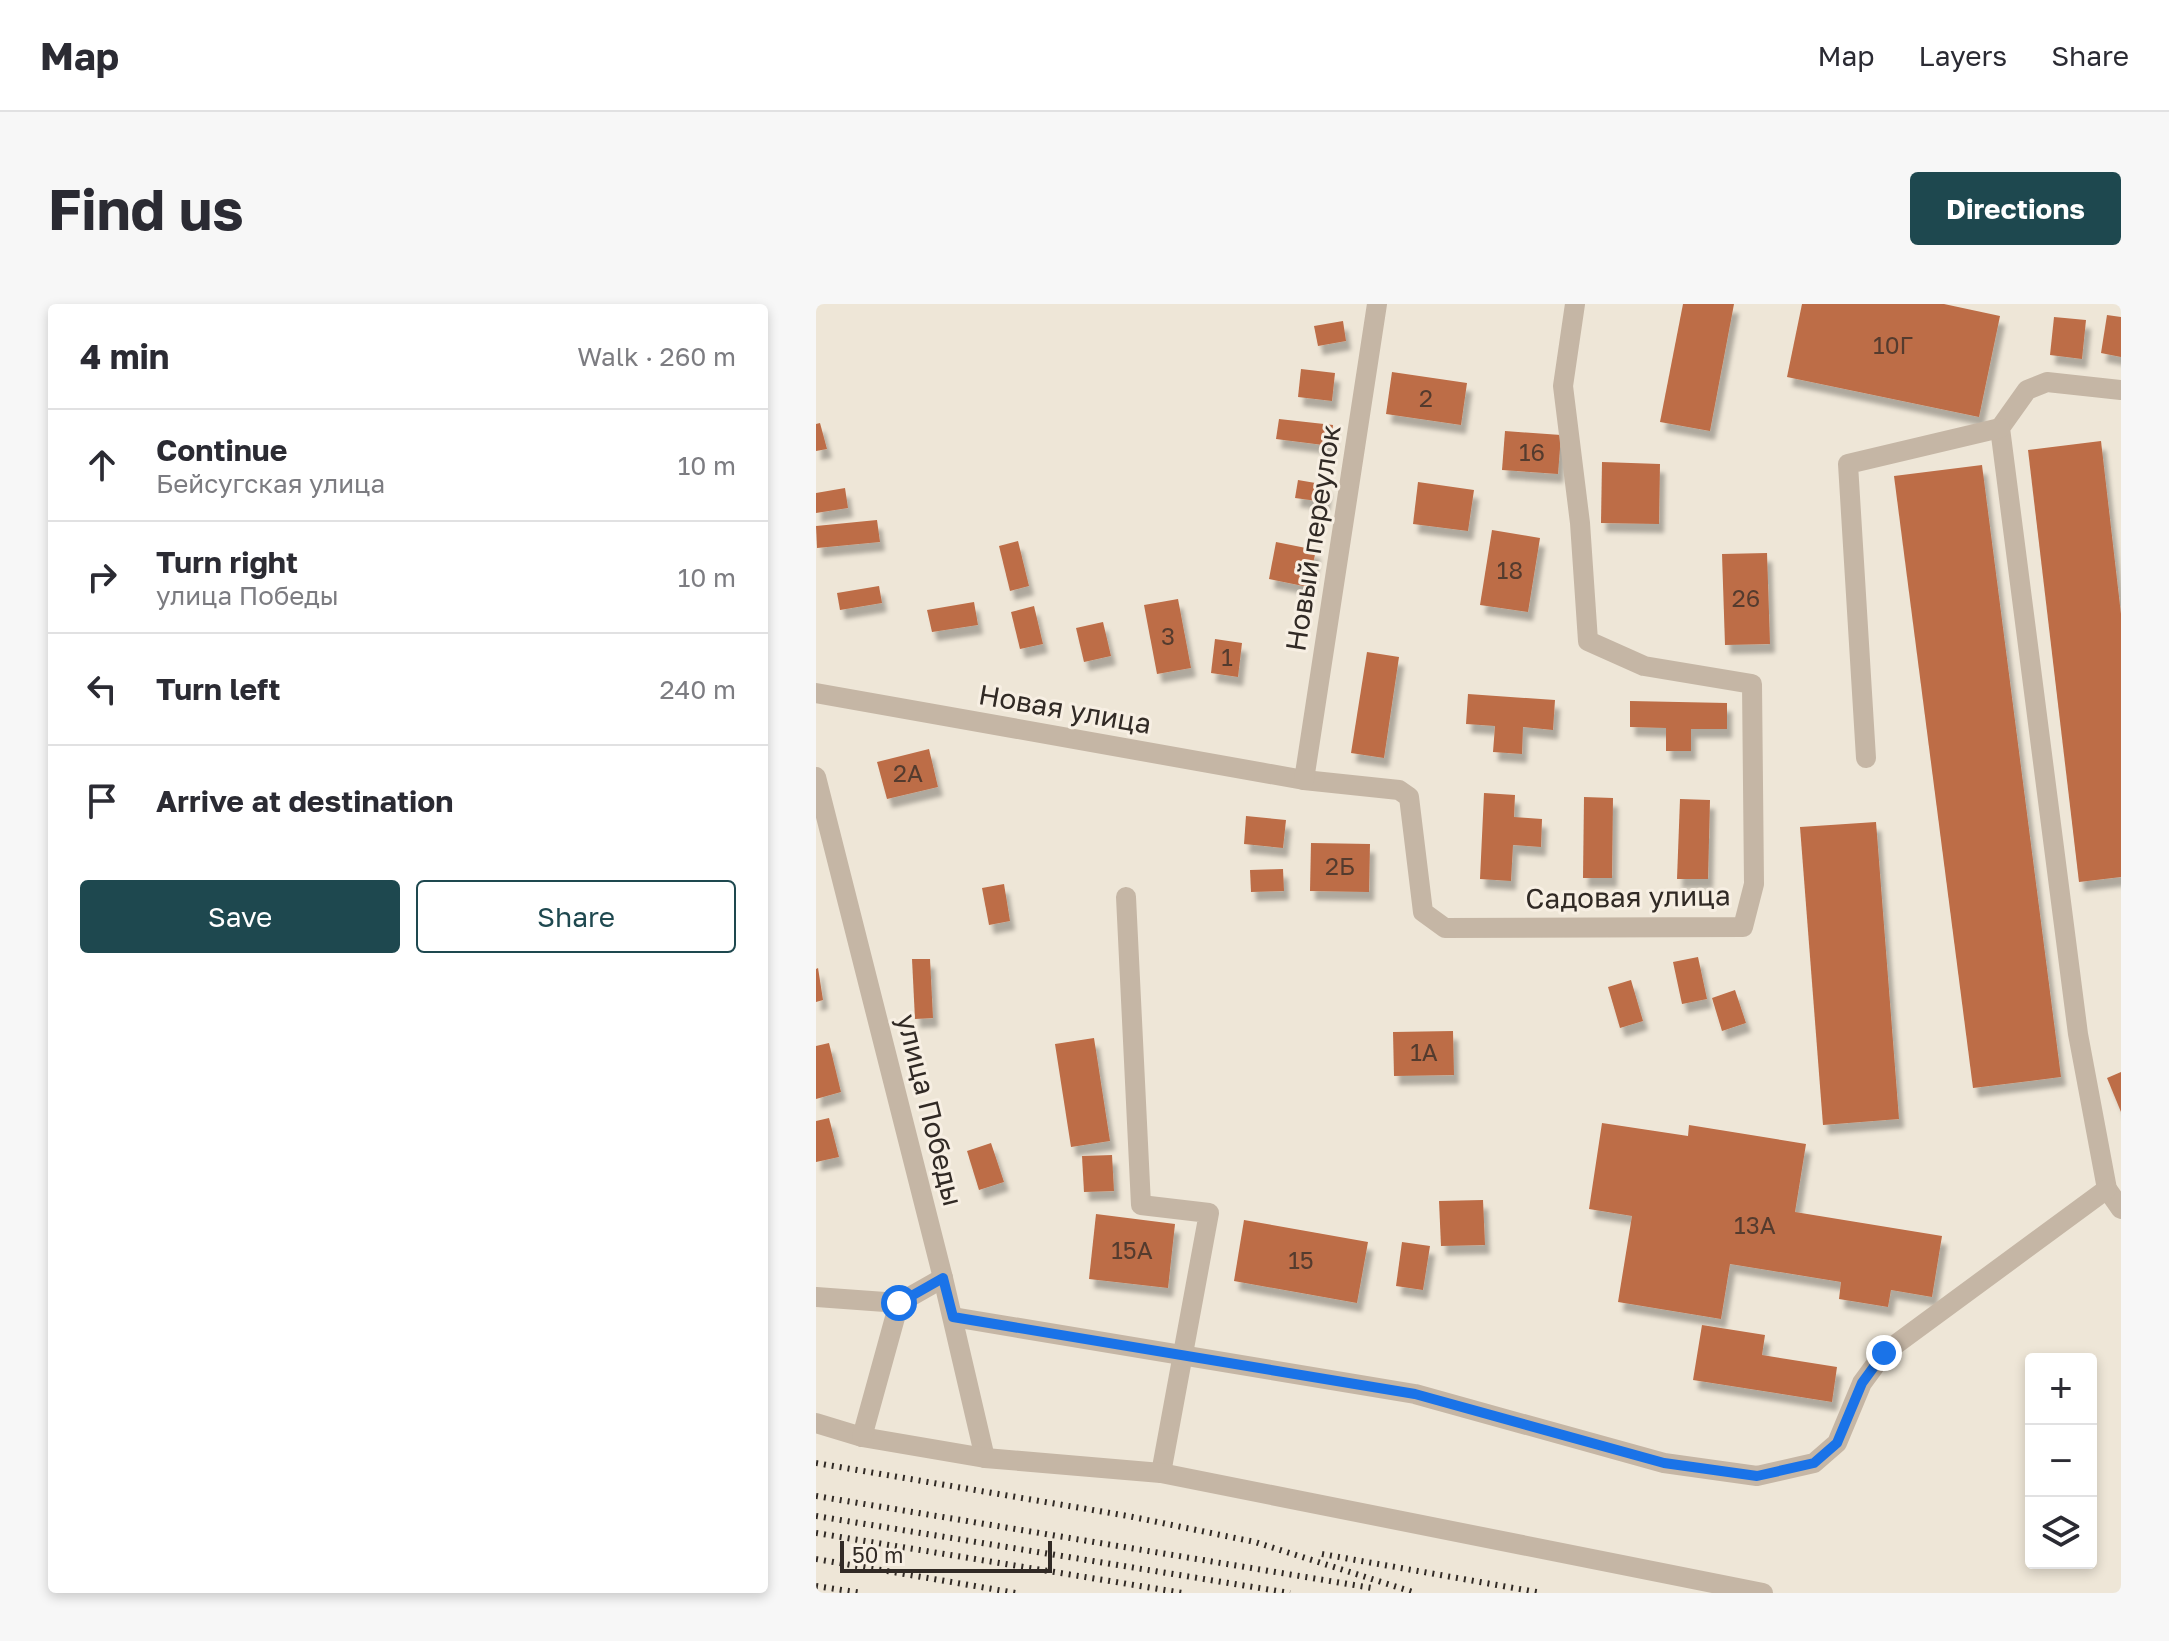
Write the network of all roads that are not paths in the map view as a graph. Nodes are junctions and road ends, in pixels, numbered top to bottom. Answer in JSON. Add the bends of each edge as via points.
{"nodes":[{"id":1,"x":1377,"y":304,"type":"edge"},
{"id":2,"x":1575,"y":304,"type":"edge"},
{"id":3,"x":2121,"y":390,"type":"edge"},
{"id":4,"x":2000,"y":428,"type":"junction"},
{"id":5,"x":816,"y":693,"type":"edge"},
{"id":6,"x":1866,"y":758,"type":"dead end"},
{"id":7,"x":816,"y":777,"type":"edge"},
{"id":8,"x":1304,"y":780,"type":"junction"},
{"id":9,"x":1126,"y":897,"type":"dead end"},
{"id":10,"x":2107,"y":1189,"type":"junction"},
{"id":11,"x":2121,"y":1209,"type":"edge"},
{"id":12,"x":943,"y":1278,"type":"junction"},
{"id":13,"x":818,"y":1300,"type":"edge"},
{"id":14,"x":899,"y":1303,"type":"junction"},
{"id":15,"x":953,"y":1317,"type":"junction"},
{"id":16,"x":1185,"y":1354,"type":"junction"},
{"id":17,"x":816,"y":1423,"type":"edge"},
{"id":18,"x":862,"y":1437,"type":"junction"},
{"id":19,"x":985,"y":1458,"type":"junction"},
{"id":20,"x":1161,"y":1473,"type":"junction"},
{"id":21,"x":1763,"y":1593,"type":"edge"}],
"edges":[{"from":1,"to":8,"type":"street","name":"Новый переулок"},
{"from":2,"to":8,"type":"street","name":"Садовая улица","via":[[1563,386],[1588,641],[1644,666],[1752,684],[1754,884],[1743,927],[1445,928],[1423,912],[1409,797],[1399,790]]},
{"from":3,"to":4,"type":"street","via":[[2047,382],[2027,390]]},
{"from":4,"to":6,"type":"street","via":[[1848,464]]},
{"from":4,"to":10,"type":"street","via":[[2078,1034]]},
{"from":5,"to":8,"type":"street","name":"Новая улица"},
{"from":7,"to":12,"type":"street","name":"улица Победы"},
{"from":9,"to":16,"type":"street","via":[[1141,1205],[1209,1213]]},
{"from":10,"to":11,"type":"street"},
{"from":10,"to":16,"type":"street","via":[[1884,1353],[1862,1383],[1837,1443],[1814,1463],[1757,1476],[1664,1463],[1415,1394]]},
{"from":12,"to":14,"type":"street"},
{"from":12,"to":15,"type":"street","name":"улица Победы"},
{"from":13,"to":14,"type":"street"},
{"from":14,"to":18,"type":"street"},
{"from":15,"to":16,"type":"street"},
{"from":15,"to":19,"type":"street","name":"улица Победы"},
{"from":16,"to":20,"type":"street"},
{"from":17,"to":18,"type":"street"},
{"from":18,"to":19,"type":"street"},
{"from":19,"to":20,"type":"street"},
{"from":20,"to":21,"type":"street"}]}
